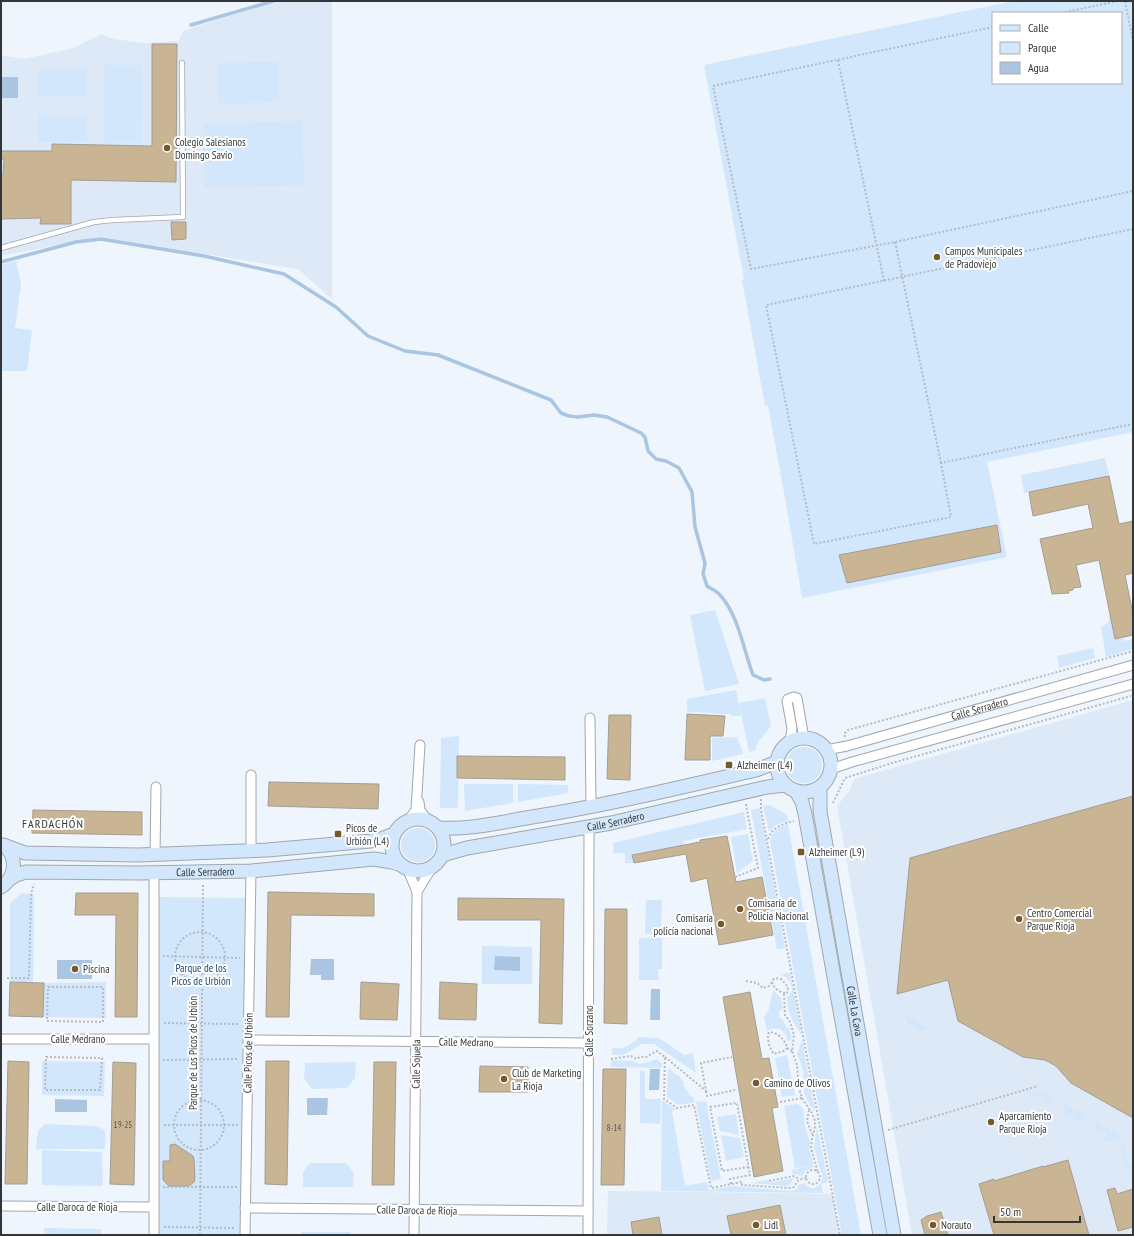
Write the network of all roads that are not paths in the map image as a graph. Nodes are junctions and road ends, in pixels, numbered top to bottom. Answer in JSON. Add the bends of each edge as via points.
{"nodes":[{"id":1,"x":182,"y":63,"type":"dead end"},
{"id":2,"x":1,"y":248,"type":"edge"},
{"id":3,"x":1133,"y":665,"type":"edge"},
{"id":4,"x":1133,"y":684,"type":"edge"},
{"id":5,"x":590,"y":718,"type":"dead end"},
{"id":6,"x":807,"y":739,"type":"junction"},
{"id":7,"x":790,"y":742,"type":"junction"},
{"id":8,"x":420,"y":745,"type":"dead end"},
{"id":9,"x":826,"y":750,"type":"junction"},
{"id":10,"x":777,"y":762,"type":"junction"},
{"id":11,"x":831,"y":769,"type":"junction"},
{"id":12,"x":251,"y":775,"type":"dead end"},
{"id":13,"x":156,"y":787,"type":"dead end"},
{"id":14,"x":820,"y":787,"type":"junction"},
{"id":15,"x":791,"y":788,"type":"junction"},
{"id":16,"x":418,"y":793,"type":"junction"},
{"id":17,"x":591,"y":807,"type":"junction"},
{"id":18,"x":427,"y":820,"type":"junction"},
{"id":19,"x":408,"y":821,"type":"junction"},
{"id":20,"x":590,"y":827,"type":"junction"},
{"id":21,"x":439,"y":828,"type":"junction"},
{"id":22,"x":394,"y":834,"type":"junction"},
{"id":23,"x":3,"y":844,"type":"edge"},
{"id":24,"x":251,"y":851,"type":"junction"},
{"id":25,"x":443,"y":854,"type":"junction"},
{"id":26,"x":155,"y":855,"type":"junction"},
{"id":27,"x":404,"y":868,"type":"junction"},
{"id":28,"x":431,"y":869,"type":"junction"},
{"id":29,"x":251,"y":871,"type":"junction"},
{"id":30,"x":154,"y":872,"type":"junction"},
{"id":31,"x":5,"y":883,"type":"edge"},
{"id":32,"x":418,"y":892,"type":"junction"},
{"id":33,"x":1,"y":1039,"type":"edge"},
{"id":34,"x":154,"y":1039,"type":"junction"},
{"id":35,"x":248,"y":1040,"type":"junction"},
{"id":36,"x":416,"y":1042,"type":"junction"},
{"id":37,"x":589,"y":1043,"type":"junction"},
{"id":38,"x":1,"y":1206,"type":"edge"},
{"id":39,"x":154,"y":1207,"type":"junction"},
{"id":40,"x":245,"y":1208,"type":"junction"},
{"id":41,"x":414,"y":1210,"type":"junction"},
{"id":42,"x":588,"y":1211,"type":"junction"},
{"id":43,"x":154,"y":1231,"type":"edge"},
{"id":44,"x":245,"y":1231,"type":"edge"},
{"id":45,"x":414,"y":1235,"type":"edge"},
{"id":46,"x":588,"y":1235,"type":"edge"},
{"id":47,"x":880,"y":1235,"type":"edge"},
{"id":48,"x":894,"y":1235,"type":"edge"}],
"edges":[{"from":1,"to":2,"type":"lane","via":[[183,217],[94,222]]},
{"from":3,"to":9,"type":"street","name":"Calle Serradero"},
{"from":4,"to":11,"type":"street","name":"Calle Serradero"},
{"from":5,"to":17,"type":"street"},
{"from":6,"to":7,"type":"main road"},
{"from":6,"to":7,"type":"street","via":[[803,733],[797,698],[791,698],[788,699],[792,728]]},
{"from":6,"to":9,"type":"main road","via":[[818,742]]},
{"from":7,"to":10,"type":"main road"},
{"from":8,"to":16,"type":"street"},
{"from":9,"to":11,"type":"main road"},
{"from":10,"to":15,"type":"main road","via":[[779,775]]},
{"from":10,"to":17,"type":"main road","name":"Calle Serradero","via":[[756,770]]},
{"from":11,"to":14,"type":"main road","via":[[827,780]]},
{"from":12,"to":24,"type":"street"},
{"from":13,"to":26,"type":"street"},
{"from":14,"to":15,"type":"main road","via":[[808,792]]},
{"from":14,"to":48,"type":"main road","name":"Calle La Cava","via":[[820,811]]},
{"from":15,"to":20,"type":"main road","name":"Calle Serradero","via":[[767,786]]},
{"from":15,"to":47,"type":"main road","name":"Calle La Cava","via":[[802,802],[805,814]]},
{"from":16,"to":18,"type":"street","via":[[420,810]]},
{"from":16,"to":19,"type":"street","via":[[416,810]]},
{"from":17,"to":21,"type":"main road","name":"Calle Serradero","via":[[465,828]]},
{"from":18,"to":19,"type":"main road"},
{"from":18,"to":21,"type":"main road"},
{"from":19,"to":22,"type":"main road"},
{"from":20,"to":25,"type":"main road","name":"Calle Serradero"},
{"from":20,"to":37,"type":"street","name":"Calle Sorzano"},
{"from":21,"to":25,"type":"main road","via":[[444,841]]},
{"from":22,"to":24,"type":"main road","name":"Calle Serradero","via":[[371,841]]},
{"from":22,"to":27,"type":"main road","via":[[392,851],[395,859]]},
{"from":23,"to":26,"type":"main road","name":"Calle Serradero","via":[[25,853]]},
{"from":23,"to":31,"type":"main road","via":[[10,852],[14,866]]},
{"from":24,"to":26,"type":"main road","name":"Calle Serradero"},
{"from":25,"to":28,"type":"main road"},
{"from":27,"to":28,"type":"main road","via":[[416,872]]},
{"from":27,"to":29,"type":"main road","name":"Calle Serradero","via":[[392,862],[374,859]]},
{"from":27,"to":32,"type":"street","name":"Calle Sojuela"},
{"from":28,"to":32,"type":"street","name":"Calle Sojuela"},
{"from":29,"to":30,"type":"main road","name":"Calle Serradero"},
{"from":29,"to":35,"type":"street","name":"Calle Picos de Urbión"},
{"from":30,"to":31,"type":"main road","name":"Calle Serradero","via":[[21,873]]},
{"from":30,"to":34,"type":"street"},
{"from":32,"to":36,"type":"street","name":"Calle Sojuela"},
{"from":33,"to":34,"type":"street","name":"Calle Medrano"},
{"from":34,"to":39,"type":"street"},
{"from":35,"to":36,"type":"street","name":"Calle Medrano"},
{"from":35,"to":40,"type":"street","name":"Calle Picos de Urbión"},
{"from":36,"to":37,"type":"street","name":"Calle Medrano"},
{"from":36,"to":41,"type":"street","name":"Calle Sojuela"},
{"from":37,"to":42,"type":"street","name":"Calle Sorzano"},
{"from":38,"to":39,"type":"street","name":"Calle Daroca de Rioja"},
{"from":39,"to":43,"type":"street"},
{"from":40,"to":41,"type":"street","name":"Calle Daroca de Rioja"},
{"from":40,"to":44,"type":"street","name":"Calle Picos de Urbión"},
{"from":41,"to":42,"type":"street","name":"Calle Daroca de Rioja"},
{"from":41,"to":45,"type":"street","name":"Calle Sojuela"},
{"from":42,"to":46,"type":"street","name":"Calle Sorzano"}]}
